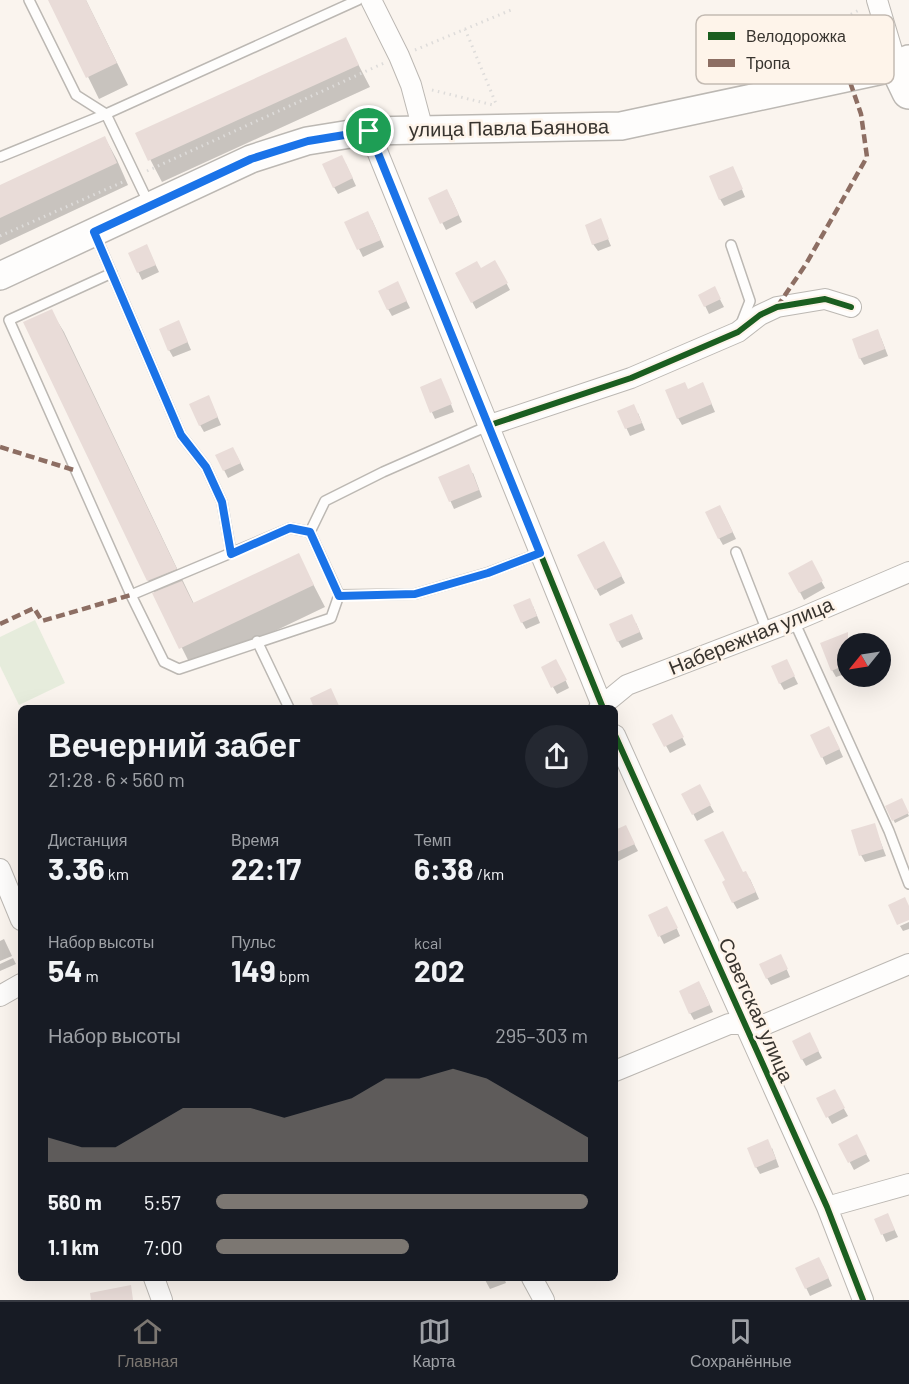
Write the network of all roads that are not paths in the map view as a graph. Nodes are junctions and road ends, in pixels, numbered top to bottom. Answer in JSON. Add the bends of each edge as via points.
{"nodes":[{"id":1,"x":29,"y":0,"type":"edge"},
{"id":2,"x":358,"y":0,"type":"edge"},
{"id":3,"x":371,"y":0,"type":"edge"},
{"id":4,"x":877,"y":0,"type":"edge"},
{"id":5,"x":883,"y":15,"type":"edge"},
{"id":6,"x":894,"y":45,"type":"edge"},
{"id":7,"x":905,"y":74,"type":"edge"},
{"id":8,"x":850,"y":84,"type":"edge"},
{"id":9,"x":106,"y":114,"type":"junction"},
{"id":10,"x":423,"y":130,"type":"junction"},
{"id":11,"x":369,"y":131,"type":"junction"},
{"id":12,"x":0,"y":157,"type":"edge"},
{"id":13,"x":150,"y":206,"type":"junction"},
{"id":14,"x":94,"y":232,"type":"junction"},
{"id":15,"x":731,"y":245,"type":"dead end"},
{"id":16,"x":112,"y":273,"type":"junction"},
{"id":17,"x":0,"y":276,"type":"edge"},
{"id":18,"x":850,"y":307,"type":"dead end"},
{"id":19,"x":738,"y":332,"type":"junction"},
{"id":20,"x":490,"y":425,"type":"junction"},
{"id":21,"x":310,"y":532,"type":"junction"},
{"id":22,"x":736,"y":552,"type":"dead end"},
{"id":23,"x":540,"y":553,"type":"junction"},
{"id":24,"x":231,"y":554,"type":"junction"},
{"id":25,"x":909,"y":572,"type":"edge"},
{"id":26,"x":131,"y":595,"type":"junction"},
{"id":27,"x":339,"y":596,"type":"junction"},
{"id":28,"x":794,"y":621,"type":"junction"},
{"id":29,"x":767,"y":631,"type":"junction"},
{"id":30,"x":258,"y":641,"type":"junction"},
{"id":31,"x":288,"y":705,"type":"edge"},
{"id":32,"x":600,"y":705,"type":"edge"},
{"id":33,"x":603,"y":705,"type":"edge"},
{"id":34,"x":618,"y":742,"type":"edge"},
{"id":35,"x":0,"y":869,"type":"edge"},
{"id":36,"x":909,"y":884,"type":"edge"},
{"id":37,"x":18,"y":913,"type":"edge"},
{"id":38,"x":909,"y":964,"type":"edge"},
{"id":39,"x":18,"y":986,"type":"edge"},
{"id":40,"x":0,"y":996,"type":"edge"},
{"id":41,"x":745,"y":1024,"type":"junction"},
{"id":42,"x":618,"y":1070,"type":"edge"},
{"id":43,"x":909,"y":1184,"type":"edge"},
{"id":44,"x":827,"y":1207,"type":"junction"},
{"id":45,"x":155,"y":1281,"type":"edge"},
{"id":46,"x":534,"y":1281,"type":"edge"},
{"id":47,"x":162,"y":1300,"type":"edge"},
{"id":48,"x":544,"y":1300,"type":"edge"},
{"id":49,"x":863,"y":1300,"type":"edge"}],
"edges":[{"from":1,"to":9,"type":"lane","via":[[76,95]]},
{"from":2,"to":9,"type":"lane"},
{"from":3,"to":10,"type":"street","via":[[411,85]]},
{"from":4,"to":5,"type":"street"},
{"from":6,"to":7,"type":"street"},
{"from":8,"to":10,"type":"main road","name":"улица Павла Баянова","via":[[621,126]]},
{"from":9,"to":12,"type":"lane"},
{"from":9,"to":13,"type":"lane"},
{"from":10,"to":11,"type":"main road","name":"улица Павла Баянова"},
{"from":11,"to":13,"type":"main road","name":"улица Павла Баянова","via":[[308,141],[251,159]]},
{"from":11,"to":20,"type":"street"},
{"from":13,"to":14,"type":"main road","name":"улица Павла Баянова"},
{"from":14,"to":16,"type":"lane"},
{"from":14,"to":17,"type":"main road","name":"улица Павла Баянова"},
{"from":15,"to":19,"type":"lane","via":[[750,301]]},
{"from":16,"to":24,"type":"lane","via":[[181,435],[206,467],[222,502]]},
{"from":16,"to":26,"type":"lane","via":[[9,320]]},
{"from":18,"to":19,"type":"street","via":[[825,299],[777,307]]},
{"from":19,"to":20,"type":"street","via":[[631,378]]},
{"from":20,"to":21,"type":"lane","via":[[325,501]]},
{"from":20,"to":23,"type":"street"},
{"from":21,"to":24,"type":"lane","via":[[290,528]]},
{"from":21,"to":27,"type":"lane"},
{"from":22,"to":29,"type":"lane"},
{"from":23,"to":27,"type":"lane","via":[[415,594]]},
{"from":23,"to":32,"type":"street"},
{"from":24,"to":26,"type":"lane"},
{"from":25,"to":28,"type":"street","name":"Набережная улица"},
{"from":26,"to":30,"type":"lane","via":[[164,662],[179,669]]},
{"from":27,"to":30,"type":"lane","via":[[331,618]]},
{"from":28,"to":29,"type":"street","name":"Набережная улица"},
{"from":28,"to":36,"type":"lane"},
{"from":29,"to":33,"type":"street","name":"Набережная улица","via":[[627,685]]},
{"from":30,"to":31,"type":"lane"},
{"from":34,"to":41,"type":"street","name":"Советская улица"},
{"from":35,"to":37,"type":"street"},
{"from":38,"to":41,"type":"street","via":[[766,1024]]},
{"from":39,"to":40,"type":"street"},
{"from":41,"to":42,"type":"street","via":[[729,1024]]},
{"from":41,"to":44,"type":"street","name":"Советская улица"},
{"from":43,"to":44,"type":"street"},
{"from":44,"to":49,"type":"street","name":"Советская улица"},
{"from":45,"to":47,"type":"street"},
{"from":46,"to":48,"type":"street"}]}
